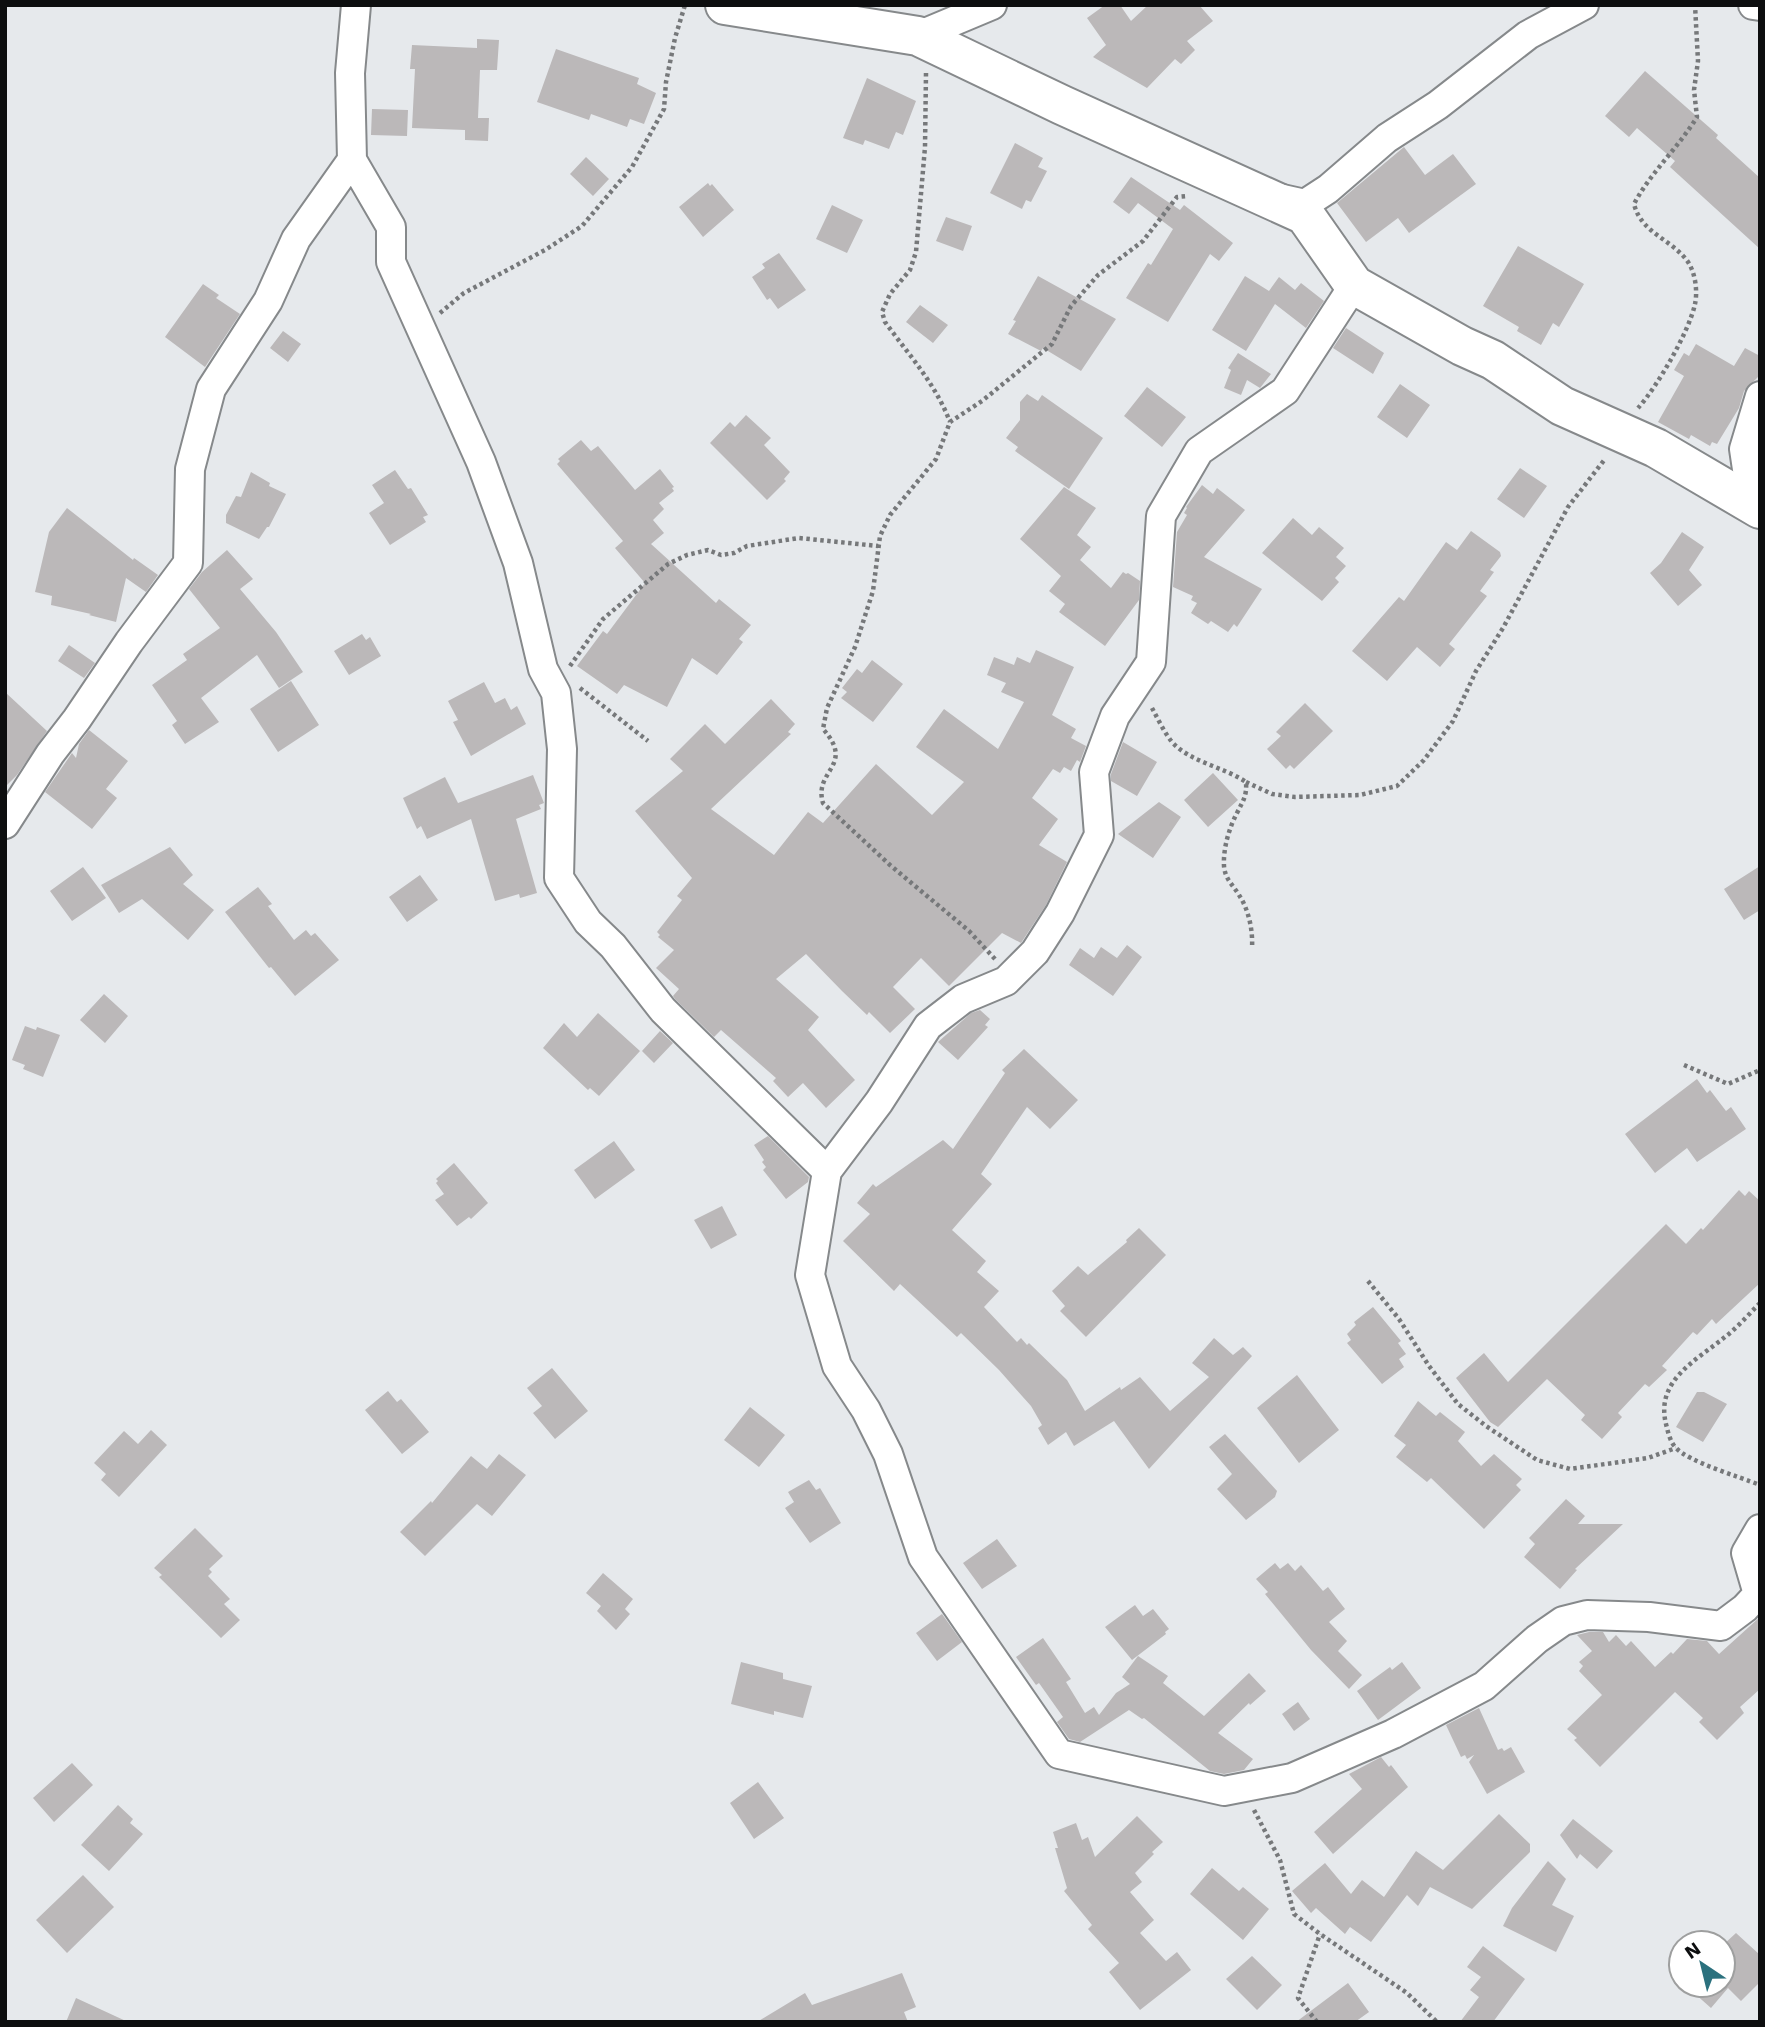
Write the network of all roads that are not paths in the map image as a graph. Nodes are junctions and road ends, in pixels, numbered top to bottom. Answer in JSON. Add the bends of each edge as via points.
{"nodes":[{"id":1,"x":356,"y":5,"type":"edge"},
{"id":2,"x":725,"y":5,"type":"edge"},
{"id":3,"x":992,"y":5,"type":"edge"},
{"id":4,"x":1584,"y":5,"type":"edge"},
{"id":5,"x":1753,"y":5,"type":"edge"},
{"id":6,"x":1760,"y":6,"type":"edge"},
{"id":7,"x":930,"y":41,"type":"junction"},
{"id":8,"x":352,"y":160,"type":"junction"},
{"id":9,"x":1259,"y":193,"type":"junction"},
{"id":10,"x":1354,"y":285,"type":"junction"},
{"id":11,"x":1760,"y":396,"type":"edge"},
{"id":12,"x":1760,"y":509,"type":"edge"},
{"id":13,"x":5,"y":824,"type":"edge"},
{"id":14,"x":828,"y":1171,"type":"junction"},
{"id":15,"x":1760,"y":1529,"type":"edge"}],
"edges":[{"from":1,"to":8,"type":"street","via":[[350,73]]},
{"from":2,"to":7,"type":"main road"},
{"from":3,"to":7,"type":"street"},
{"from":4,"to":9,"type":"street","via":[[1528,35],[1305,204]]},
{"from":5,"to":6,"type":"street"},
{"from":7,"to":9,"type":"main road"},
{"from":8,"to":13,"type":"street","via":[[296,239],[268,302],[211,389],[190,469],[188,563]]},
{"from":8,"to":14,"type":"street","via":[[391,227],[391,262],[481,462],[553,672],[562,749],[558,878],[588,922],[663,1010]]},
{"from":9,"to":10,"type":"main road","via":[[1305,215]]},
{"from":10,"to":12,"type":"main road","via":[[1493,360],[1562,406],[1656,448]]},
{"from":10,"to":14,"type":"street","via":[[1285,391],[1199,451],[1161,516],[1151,662],[1115,716],[1094,772],[1099,835],[1060,913],[1035,952],[1006,981],[963,999],[928,1026]]},
{"from":11,"to":12,"type":"street","via":[[1744,449]]},
{"from":14,"to":15,"type":"street","via":[[810,1275],[837,1366],[888,1454],[923,1557],[1059,1754],[1224,1791],[1292,1777],[1393,1734],[1483,1686],[1563,1621],[1587,1615],[1636,1616],[1721,1626],[1758,1594],[1746,1553]]}]}
